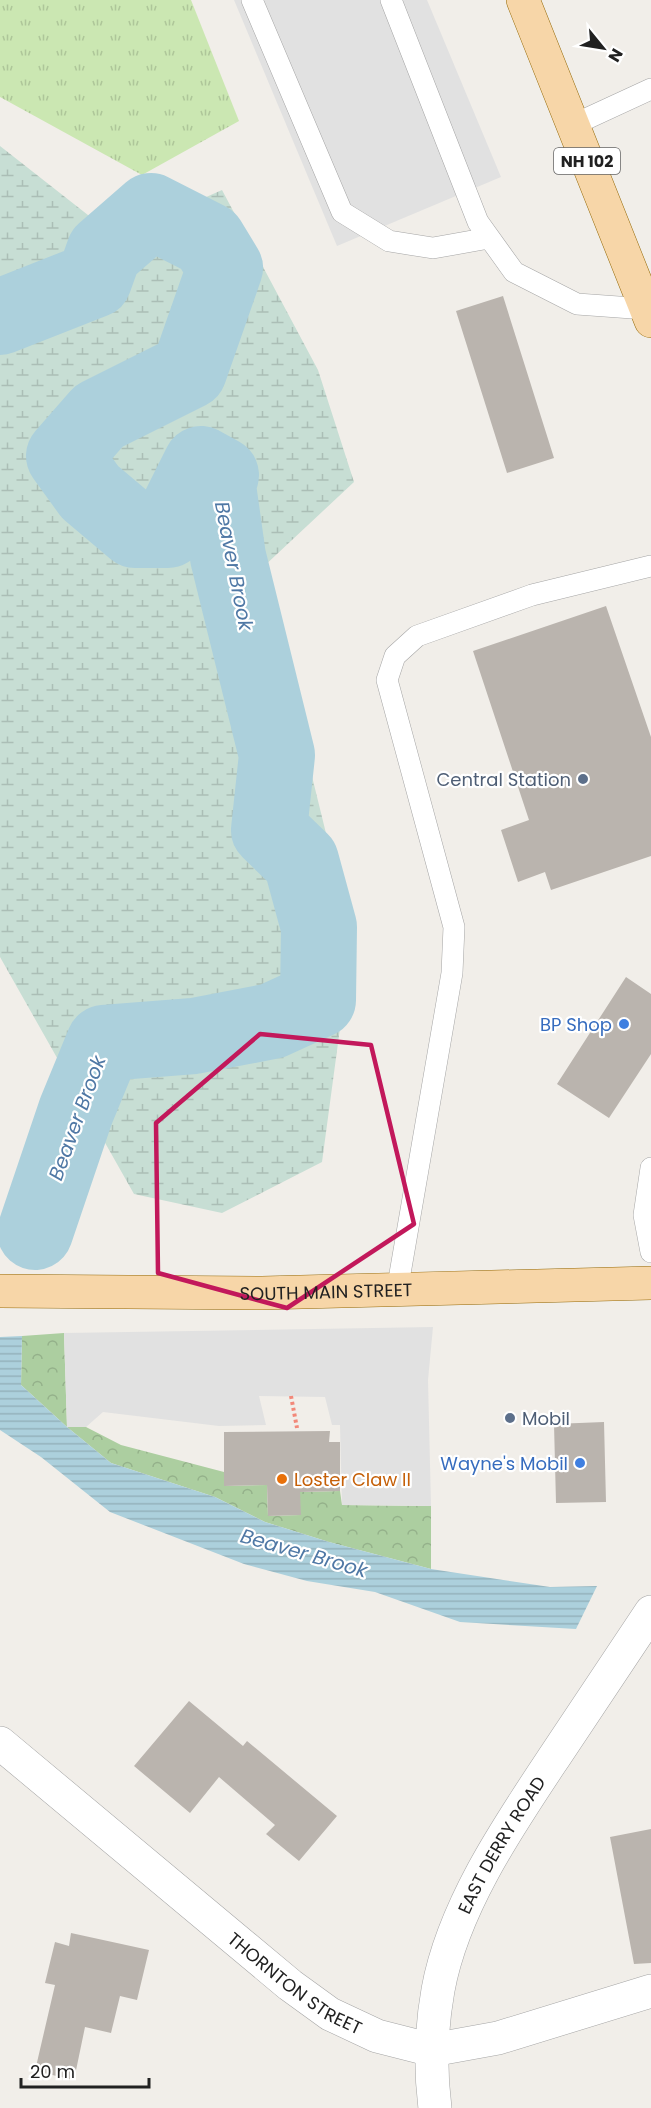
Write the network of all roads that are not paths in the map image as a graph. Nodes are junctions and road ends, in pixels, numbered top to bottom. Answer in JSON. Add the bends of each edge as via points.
{"nodes":[{"id":1,"x":252,"y":0,"type":"edge"},
{"id":2,"x":391,"y":0,"type":"edge"},
{"id":3,"x":523,"y":0,"type":"edge"},
{"id":4,"x":651,"y":89,"type":"edge"},
{"id":5,"x":573,"y":125,"type":"junction"},
{"id":6,"x":489,"y":238,"type":"junction"},
{"id":7,"x":647,"y":303,"type":"edge"},
{"id":8,"x":651,"y":566,"type":"edge"},
{"id":9,"x":651,"y":1168,"type":"edge"},
{"id":10,"x":651,"y":1252,"type":"edge"},
{"id":11,"x":651,"y":1283,"type":"edge"},
{"id":12,"x":0,"y":1291,"type":"edge"},
{"id":13,"x":398,"y":1291,"type":"junction"},
{"id":14,"x":651,"y":1612,"type":"edge"},
{"id":15,"x":0,"y":1743,"type":"edge"},
{"id":16,"x":651,"y":1992,"type":"edge"},
{"id":17,"x":432,"y":2050,"type":"junction"},
{"id":18,"x":435,"y":2108,"type":"edge"}],
"edges":[{"from":1,"to":6,"type":"lane","via":[[342,212],[389,241],[400,243],[433,248]]},
{"from":2,"to":6,"type":"lane","via":[[478,222]]},
{"from":3,"to":5,"type":"main road","number":"NH 102"},
{"from":4,"to":5,"type":"lane"},
{"from":5,"to":7,"type":"main road","number":"NH 102"},
{"from":6,"to":7,"type":"lane","via":[[514,272],[577,304]]},
{"from":8,"to":13,"type":"lane","via":[[532,595],[417,636],[395,656],[387,680],[453,927],[452,974]]},
{"from":9,"to":10,"type":"lane","via":[[644,1215]]},
{"from":11,"to":13,"type":"main road","name":"SOUTH MAIN STREET"},
{"from":12,"to":13,"type":"main road","name":"SOUTH MAIN STREET"},
{"from":14,"to":17,"type":"street","name":"EAST DERRY ROAD","via":[[525,1801],[472,1894],[438,1989]]},
{"from":15,"to":17,"type":"street","name":"THORNTON STREET","via":[[330,2014],[377,2036]]},
{"from":16,"to":17,"type":"street","name":"THORNTON STREET","via":[[498,2038]]},
{"from":17,"to":18,"type":"street","name":"EAST DERRY ROAD"}]}
